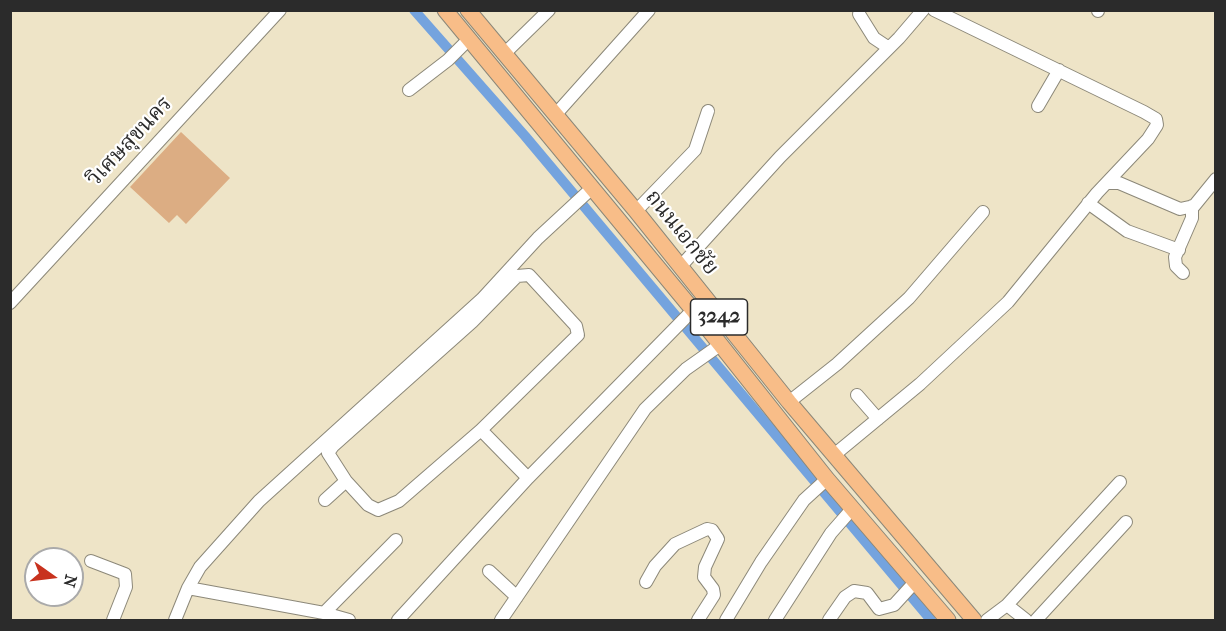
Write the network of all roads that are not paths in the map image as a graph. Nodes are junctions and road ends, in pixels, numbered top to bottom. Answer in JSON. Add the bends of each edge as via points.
{"nodes":[{"id":1,"x":280,"y":10,"type":"edge"},
{"id":2,"x":445,"y":10,"type":"edge"},
{"id":3,"x":468,"y":10,"type":"edge"},
{"id":4,"x":549,"y":10,"type":"edge"},
{"id":5,"x":649,"y":10,"type":"edge"},
{"id":6,"x":934,"y":10,"type":"edge"},
{"id":7,"x":921,"y":11,"type":"edge"},
{"id":8,"x":859,"y":14,"type":"dead end"},
{"id":9,"x":464,"y":45,"type":"junction"},
{"id":10,"x":889,"y":48,"type":"junction"},
{"id":11,"x":505,"y":53,"type":"junction"},
{"id":12,"x":1059,"y":70,"type":"junction"},
{"id":13,"x":409,"y":90,"type":"dead end"},
{"id":14,"x":1038,"y":106,"type":"dead end"},
{"id":15,"x":708,"y":111,"type":"dead end"},
{"id":16,"x":556,"y":114,"type":"junction"},
{"id":17,"x":1215,"y":178,"type":"edge"},
{"id":18,"x":1108,"y":183,"type":"junction"},
{"id":19,"x":588,"y":191,"type":"junction"},
{"id":20,"x":1088,"y":203,"type":"junction"},
{"id":21,"x":1192,"y":207,"type":"junction"},
{"id":22,"x":636,"y":211,"type":"junction"},
{"id":23,"x":983,"y":212,"type":"dead end"},
{"id":24,"x":1179,"y":250,"type":"junction"},
{"id":25,"x":680,"y":267,"type":"junction"},
{"id":26,"x":1183,"y":273,"type":"dead end"},
{"id":27,"x":10,"y":303,"type":"edge"},
{"id":28,"x":688,"y":315,"type":"junction"},
{"id":29,"x":709,"y":352,"type":"junction"},
{"id":30,"x":857,"y":395,"type":"dead end"},
{"id":31,"x":789,"y":402,"type":"junction"},
{"id":32,"x":878,"y":419,"type":"junction"},
{"id":33,"x":481,"y":430,"type":"junction"},
{"id":34,"x":834,"y":456,"type":"junction"},
{"id":35,"x":528,"y":477,"type":"junction"},
{"id":36,"x":346,"y":481,"type":"junction"},
{"id":37,"x":1120,"y":482,"type":"dead end"},
{"id":38,"x":818,"y":486,"type":"junction"},
{"id":39,"x":325,"y":500,"type":"dead end"},
{"id":40,"x":852,"y":509,"type":"junction"},
{"id":41,"x":1126,"y":522,"type":"dead end"},
{"id":42,"x":396,"y":540,"type":"dead end"},
{"id":43,"x":91,"y":561,"type":"dead end"},
{"id":44,"x":489,"y":571,"type":"dead end"},
{"id":45,"x":646,"y":582,"type":"dead end"},
{"id":46,"x":914,"y":584,"type":"junction"},
{"id":47,"x":188,"y":588,"type":"junction"},
{"id":48,"x":517,"y":597,"type":"junction"},
{"id":49,"x":1007,"y":605,"type":"junction"},
{"id":50,"x":324,"y":613,"type":"junction"},
{"id":51,"x":113,"y":621,"type":"edge"},
{"id":52,"x":175,"y":621,"type":"edge"},
{"id":53,"x":349,"y":621,"type":"edge"},
{"id":54,"x":398,"y":621,"type":"edge"},
{"id":55,"x":501,"y":621,"type":"edge"},
{"id":56,"x":698,"y":621,"type":"edge"},
{"id":57,"x":726,"y":621,"type":"edge"},
{"id":58,"x":775,"y":621,"type":"edge"},
{"id":59,"x":829,"y":621,"type":"edge"},
{"id":60,"x":948,"y":621,"type":"edge"},
{"id":61,"x":974,"y":621,"type":"edge"},
{"id":62,"x":987,"y":621,"type":"edge"},
{"id":63,"x":1026,"y":621,"type":"edge"},
{"id":64,"x":1036,"y":621,"type":"edge"}],
"edges":[{"from":1,"to":27,"type":"street","name":"วิเศษสุขนคร"},
{"from":2,"to":9,"type":"main road","name":"ถนนเอกชัย","number":"3242"},
{"from":3,"to":11,"type":"main road","name":"ถนนเอกชัย","number":"3242"},
{"from":4,"to":11,"type":"street"},
{"from":5,"to":16,"type":"street"},
{"from":6,"to":12,"type":"street"},
{"from":7,"to":10,"type":"street"},
{"from":8,"to":10,"type":"street","via":[[874,38]]},
{"from":9,"to":13,"type":"street"},
{"from":9,"to":19,"type":"main road","name":"ถนนเอกชัย","number":"3242"},
{"from":10,"to":25,"type":"street","via":[[780,157]]},
{"from":11,"to":16,"type":"main road","name":"ถนนเอกชัย","number":"3242"},
{"from":12,"to":14,"type":"street"},
{"from":12,"to":18,"type":"street","via":[[1156,119],[1157,125],[1148,140]]},
{"from":15,"to":22,"type":"street","via":[[695,150]]},
{"from":16,"to":22,"type":"main road","name":"ถนนเอกชัย","number":"3242"},
{"from":17,"to":21,"type":"street"},
{"from":18,"to":20,"type":"street"},
{"from":18,"to":21,"type":"street","via":[[1119,183],[1180,208]]},
{"from":19,"to":28,"type":"main road","name":"ถนนเอกชัย","number":"3242"},
{"from":19,"to":47,"type":"street","via":[[482,299],[259,501],[208,556]]},
{"from":20,"to":24,"type":"street","via":[[1127,231]]},
{"from":20,"to":32,"type":"street","via":[[1008,302]]},
{"from":21,"to":24,"type":"street","via":[[1192,218]]},
{"from":22,"to":25,"type":"main road","name":"ถนนเอกชัย","number":"3242"},
{"from":23,"to":31,"type":"street","via":[[909,298]]},
{"from":24,"to":26,"type":"street","via":[[1176,266]]},
{"from":25,"to":31,"type":"main road","name":"ถนนเอกชัย","number":"3242"},
{"from":28,"to":29,"type":"main road","name":"ถนนเอกชัย","number":"3242"},
{"from":28,"to":35,"type":"street"},
{"from":29,"to":38,"type":"main road","name":"ถนนเอกชัย","number":"3242"},
{"from":29,"to":48,"type":"street","via":[[645,410]]},
{"from":30,"to":32,"type":"street"},
{"from":31,"to":34,"type":"main road","name":"ถนนเอกชัย","number":"3242"},
{"from":32,"to":34,"type":"street"},
{"from":33,"to":35,"type":"street"},
{"from":33,"to":36,"type":"street","via":[[399,501],[381,510],[368,505]]},
{"from":33,"to":36,"type":"street","via":[[578,335],[576,326],[529,275],[517,276],[472,322],[333,446],[329,457]]},
{"from":34,"to":61,"type":"main road","name":"ถนนเอกชัย","number":"3242"},
{"from":35,"to":54,"type":"street"},
{"from":36,"to":39,"type":"street"},
{"from":37,"to":49,"type":"street"},
{"from":38,"to":40,"type":"main road","name":"ถนนเอกชัย","number":"3242"},
{"from":38,"to":57,"type":"street","via":[[761,562]]},
{"from":40,"to":46,"type":"main road","name":"ถนนเอกชัย","number":"3242"},
{"from":40,"to":58,"type":"street","via":[[831,533]]},
{"from":41,"to":64,"type":"street"},
{"from":42,"to":50,"type":"street"},
{"from":43,"to":51,"type":"street","via":[[125,574],[126,587]]},
{"from":44,"to":48,"type":"street"},
{"from":45,"to":56,"type":"street","via":[[675,544],[712,530],[718,539],[704,578],[715,592]]},
{"from":46,"to":59,"type":"street","via":[[894,605],[879,609],[867,593],[854,591],[845,597]]},
{"from":46,"to":60,"type":"main road","name":"ถนนเอกชัย","number":"3242"},
{"from":47,"to":50,"type":"street"},
{"from":47,"to":52,"type":"street"},
{"from":48,"to":55,"type":"street"},
{"from":49,"to":62,"type":"street"},
{"from":49,"to":63,"type":"street"},
{"from":50,"to":53,"type":"street"}]}
